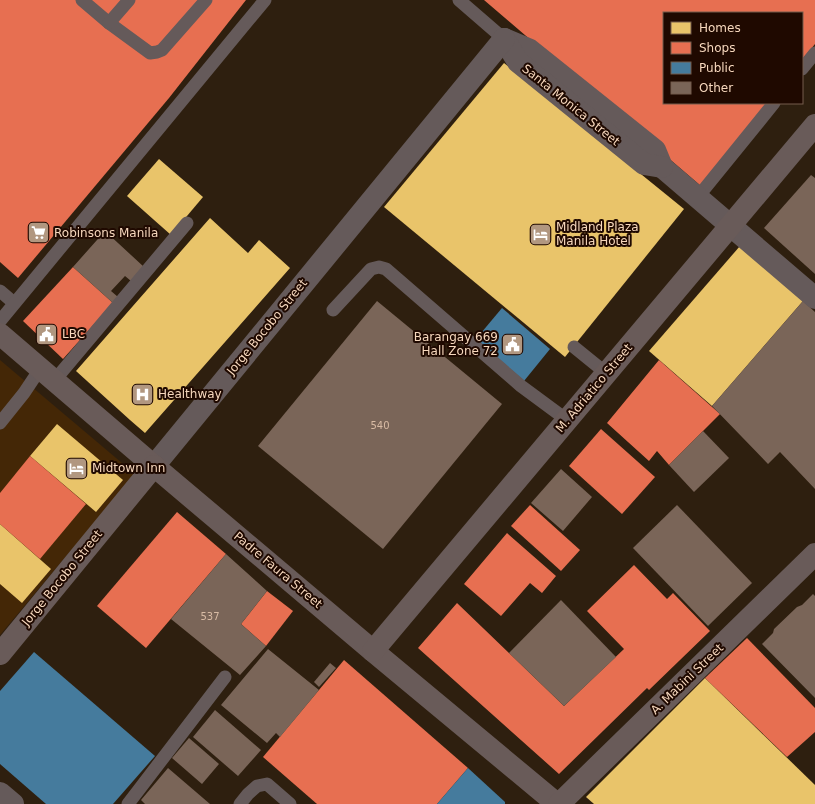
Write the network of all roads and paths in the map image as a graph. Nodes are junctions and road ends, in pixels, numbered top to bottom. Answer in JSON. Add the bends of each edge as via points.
{"nodes":[{"id":1,"x":82,"y":0,"type":"edge"},
{"id":2,"x":129,"y":0,"type":"edge"},
{"id":3,"x":206,"y":0,"type":"edge"},
{"id":4,"x":265,"y":0,"type":"edge"},
{"id":5,"x":460,"y":0,"type":"edge"},
{"id":6,"x":109,"y":23,"type":"junction"},
{"id":7,"x":504,"y":38,"type":"junction"},
{"id":8,"x":815,"y":53,"type":"edge"},
{"id":9,"x":803,"y":68,"type":"edge"},
{"id":10,"x":773,"y":104,"type":"edge"},
{"id":11,"x":815,"y":125,"type":"edge"},
{"id":12,"x":697,"y":198,"type":"junction"},
{"id":13,"x":187,"y":223,"type":"dead end"},
{"id":14,"x":731,"y":225,"type":"junction"},
{"id":15,"x":0,"y":291,"type":"edge"},
{"id":16,"x":815,"y":298,"type":"edge"},
{"id":17,"x":14,"y":303,"type":"junction"},
{"id":18,"x":332,"y":310,"type":"dead end"},
{"id":19,"x":0,"y":321,"type":"edge"},
{"id":20,"x":0,"y":334,"type":"edge"},
{"id":21,"x":574,"y":347,"type":"dead end"},
{"id":22,"x":606,"y":373,"type":"junction"},
{"id":23,"x":47,"y":375,"type":"junction"},
{"id":24,"x":567,"y":420,"type":"junction"},
{"id":25,"x":0,"y":423,"type":"edge"},
{"id":26,"x":154,"y":466,"type":"junction"},
{"id":27,"x":815,"y":554,"type":"edge"},
{"id":28,"x":372,"y":651,"type":"junction"},
{"id":29,"x":0,"y":654,"type":"edge"},
{"id":30,"x":225,"y":677,"type":"dead end"},
{"id":31,"x":0,"y":793,"type":"edge"},
{"id":32,"x":13,"y":804,"type":"edge"},
{"id":33,"x":128,"y":804,"type":"edge"},
{"id":34,"x":240,"y":804,"type":"edge"},
{"id":35,"x":290,"y":804,"type":"edge"},
{"id":36,"x":558,"y":804,"type":"edge"}],
"edges":[{"from":1,"to":6,"type":"lane"},
{"from":2,"to":6,"type":"lane"},
{"from":3,"to":6,"type":"lane","via":[[162,50],[157,52],[150,53]]},
{"from":4,"to":17,"type":"lane"},
{"from":5,"to":7,"type":"lane"},
{"from":7,"to":12,"type":"street","name":"Santa Monica Street","via":[[530,50],[655,150],[662,167]]},
{"from":7,"to":26,"type":"street","name":"Jorge Bocobo Street"},
{"from":8,"to":9,"type":"lane"},
{"from":10,"to":12,"type":"lane"},
{"from":11,"to":14,"type":"street","name":"M. Adriatico Street"},
{"from":12,"to":14,"type":"street","name":"Santa Monica Street"},
{"from":13,"to":23,"type":"lane"},
{"from":14,"to":16,"type":"street","name":"Santa Monica Street"},
{"from":14,"to":22,"type":"street","name":"M. Adriatico Street"},
{"from":15,"to":17,"type":"lane"},
{"from":17,"to":19,"type":"lane"},
{"from":18,"to":24,"type":"lane","via":[[371,268],[386,269],[521,386]]},
{"from":20,"to":23,"type":"street","name":"Padre Faura Street"},
{"from":21,"to":22,"type":"lane"},
{"from":22,"to":24,"type":"street","name":"M. Adriatico Street"},
{"from":23,"to":25,"type":"lane","via":[[24,393]]},
{"from":23,"to":26,"type":"street","name":"Padre Faura Street"},
{"from":24,"to":28,"type":"street","name":"M. Adriatico Street"},
{"from":26,"to":28,"type":"street","name":"Padre Faura Street"},
{"from":26,"to":29,"type":"street","name":"Jorge Bocobo Street"},
{"from":27,"to":36,"type":"street","name":"A. Mabini Street"},
{"from":28,"to":36,"type":"street","name":"Padre Faura Street"},
{"from":30,"to":33,"type":"lane"},
{"from":31,"to":32,"type":"street"},
{"from":34,"to":35,"type":"lane","via":[[257,786],[267,784]]}]}
